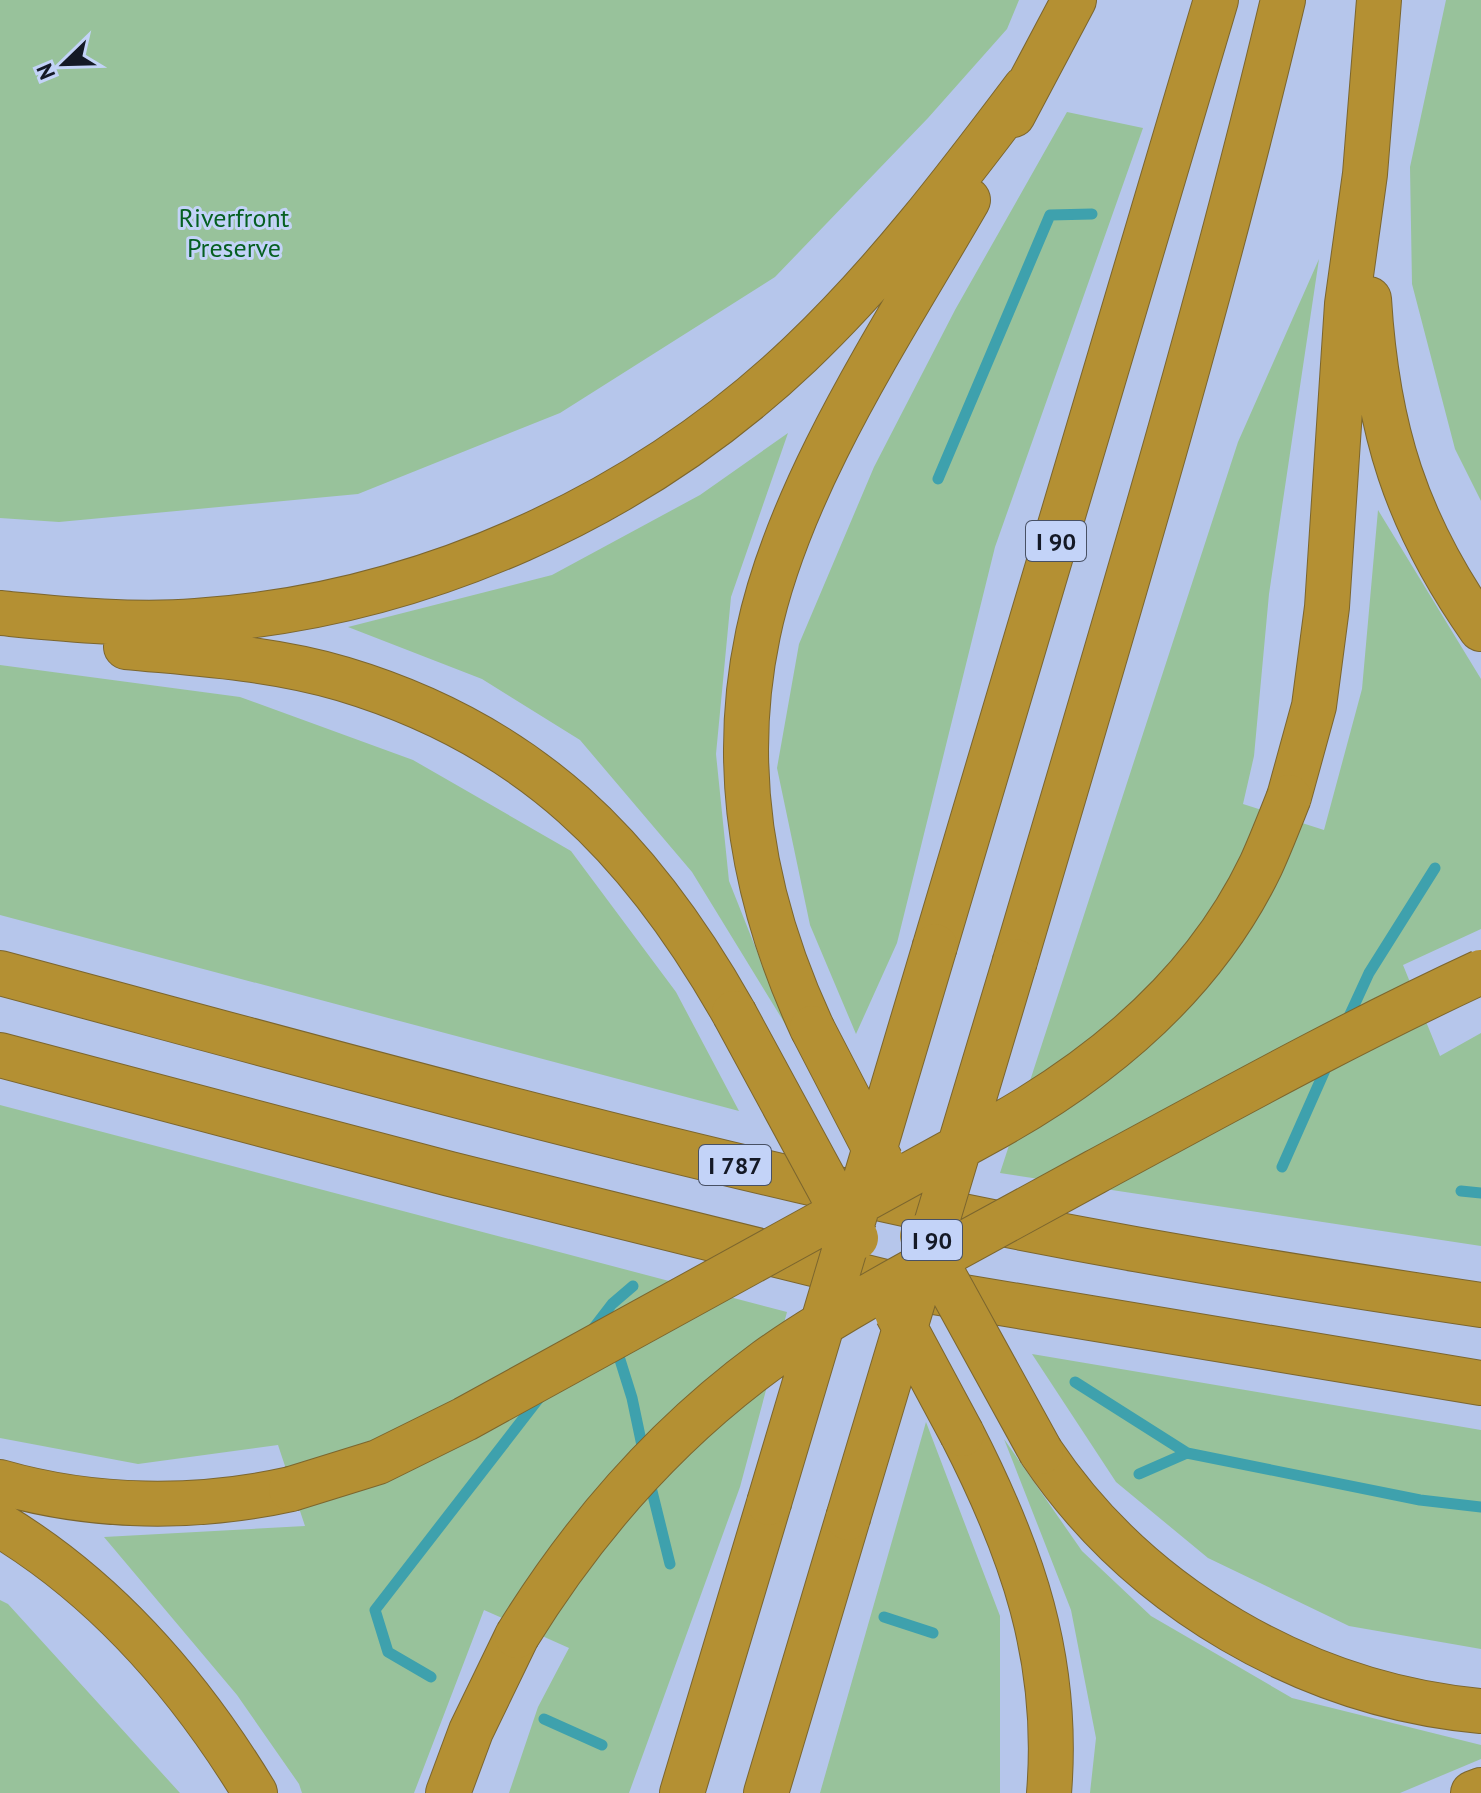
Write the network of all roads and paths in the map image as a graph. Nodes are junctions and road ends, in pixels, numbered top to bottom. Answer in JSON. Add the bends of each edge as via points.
{"nodes":[{"id":1,"x":1074,"y":0,"type":"edge"},
{"id":2,"x":1216,"y":0,"type":"edge"},
{"id":3,"x":1283,"y":0,"type":"edge"},
{"id":4,"x":1379,"y":0,"type":"edge"},
{"id":5,"x":1025,"y":88,"type":"junction"},
{"id":6,"x":1365,"y":174,"type":"junction"},
{"id":7,"x":0,"y":613,"type":"edge"},
{"id":8,"x":1481,"y":629,"type":"edge"},
{"id":9,"x":0,"y":634,"type":"edge"},
{"id":10,"x":1481,"y":972,"type":"edge"},
{"id":11,"x":0,"y":973,"type":"edge"},
{"id":12,"x":0,"y":1055,"type":"edge"},
{"id":13,"x":1481,"y":1305,"type":"edge"},
{"id":14,"x":1481,"y":1383,"type":"edge"},
{"id":15,"x":0,"y":1482,"type":"edge"},
{"id":16,"x":0,"y":1525,"type":"edge"},
{"id":17,"x":1481,"y":1711,"type":"edge"},
{"id":18,"x":1481,"y":1790,"type":"edge"},
{"id":19,"x":255,"y":1793,"type":"edge"},
{"id":20,"x":448,"y":1793,"type":"edge"},
{"id":21,"x":682,"y":1793,"type":"edge"},
{"id":22,"x":766,"y":1793,"type":"edge"},
{"id":23,"x":1049,"y":1793,"type":"edge"},
{"id":24,"x":1473,"y":1793,"type":"edge"}],
"edges":[{"from":1,"to":5,"type":"highway"},
{"from":2,"to":21,"type":"highway","number":"I 90","bridge":true},
{"from":3,"to":22,"type":"highway","number":"I 90","bridge":true,"via":[[1173,429]]},
{"from":4,"to":6,"type":"highway"},
{"from":5,"to":7,"type":"highway","via":[[910,238],[799,355],[710,430],[590,507],[448,568],[303,607],[146,622]]},
{"from":5,"to":17,"type":"highway","bridge":true,"via":[[993,156],[837,431],[781,554],[758,634],[745,757],[753,847],[770,923],[812,1028],[992,1365],[1041,1452],[1084,1509],[1190,1604],[1257,1644],[1376,1691]]},
{"from":6,"to":8,"type":"highway","via":[[1372,343],[1390,442],[1432,551]]},
{"from":6,"to":15,"type":"highway","bridge":true,"via":[[1347,304],[1314,706],[1289,797],[1242,899],[1193,972],[1135,1031],[1075,1080],[982,1135],[378,1462],[250,1498],[146,1503],[66,1497]]},
{"from":9,"to":23,"type":"highway","bridge":true,"via":[[200,654],[341,678],[437,713],[532,770],[610,837],[700,954],[1002,1514],[1043,1656]]},
{"from":10,"to":20,"type":"highway","bridge":true,"via":[[1362,1029],[993,1227],[767,1360],[662,1449],[573,1551],[517,1636]]},
{"from":11,"to":13,"type":"highway","number":"I 787","via":[[802,1181],[1094,1242]]},
{"from":12,"to":14,"type":"highway","via":[[910,1288]]},
{"from":16,"to":19,"type":"highway","via":[[51,1559],[132,1628],[198,1707]]},
{"from":18,"to":24,"type":"highway"}]}
